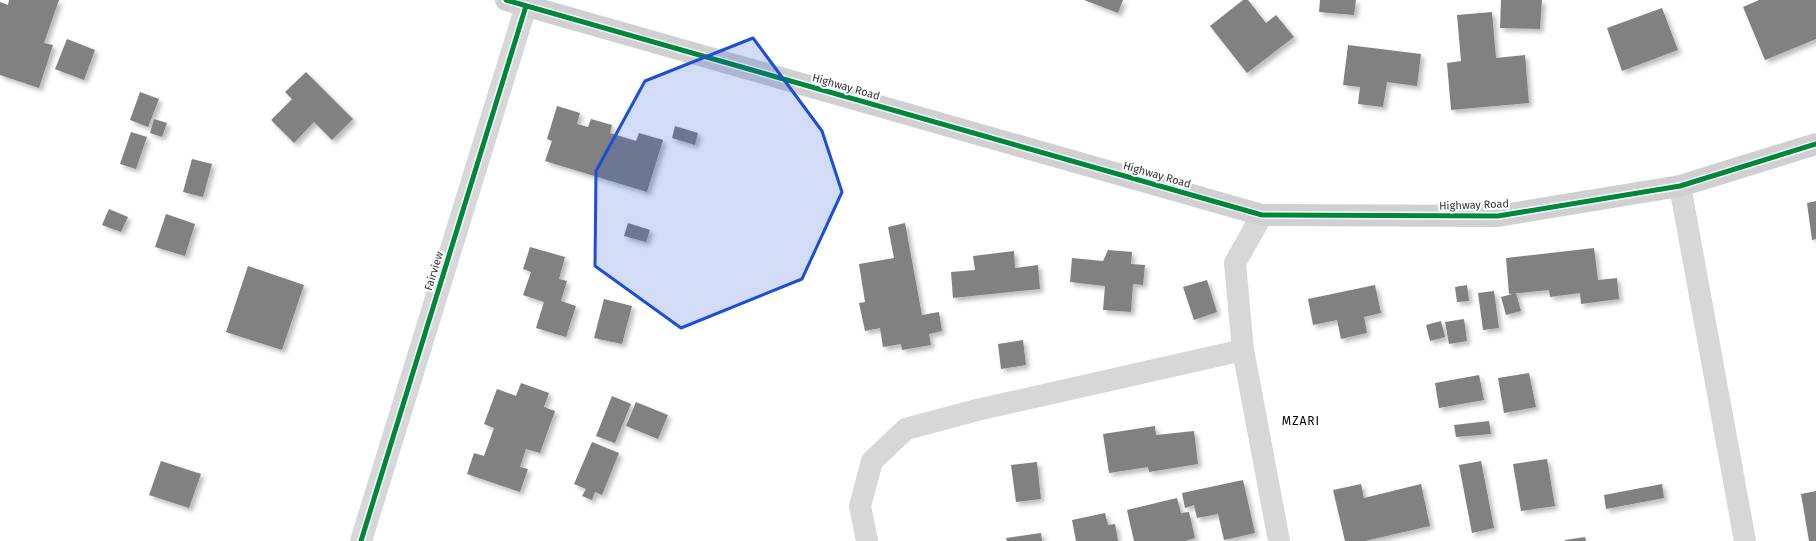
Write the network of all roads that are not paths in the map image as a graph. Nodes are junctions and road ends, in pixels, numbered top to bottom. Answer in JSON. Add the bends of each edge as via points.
{"nodes":[{"id":1,"x":516,"y":3,"type":"edge"},
{"id":2,"x":1816,"y":144,"type":"edge"},
{"id":3,"x":1680,"y":186,"type":"junction"},
{"id":4,"x":1262,"y":215,"type":"junction"},
{"id":5,"x":1243,"y":350,"type":"junction"},
{"id":6,"x":361,"y":541,"type":"edge"},
{"id":7,"x":867,"y":541,"type":"edge"},
{"id":8,"x":1279,"y":541,"type":"edge"},
{"id":9,"x":1745,"y":541,"type":"edge"}],
"edges":[{"from":1,"to":4,"type":"street","name":"Highway Road"},
{"from":1,"to":6,"type":"street","name":"Fairview"},
{"from":2,"to":3,"type":"street","name":"Highway Road"},
{"from":3,"to":4,"type":"street","name":"Highway Road","via":[[1498,216]]},
{"from":3,"to":9,"type":"street"},
{"from":4,"to":5,"type":"street","via":[[1235,263]]},
{"from":5,"to":7,"type":"street","via":[[977,410],[906,429],[872,461],[860,506]]},
{"from":5,"to":8,"type":"street"}]}
